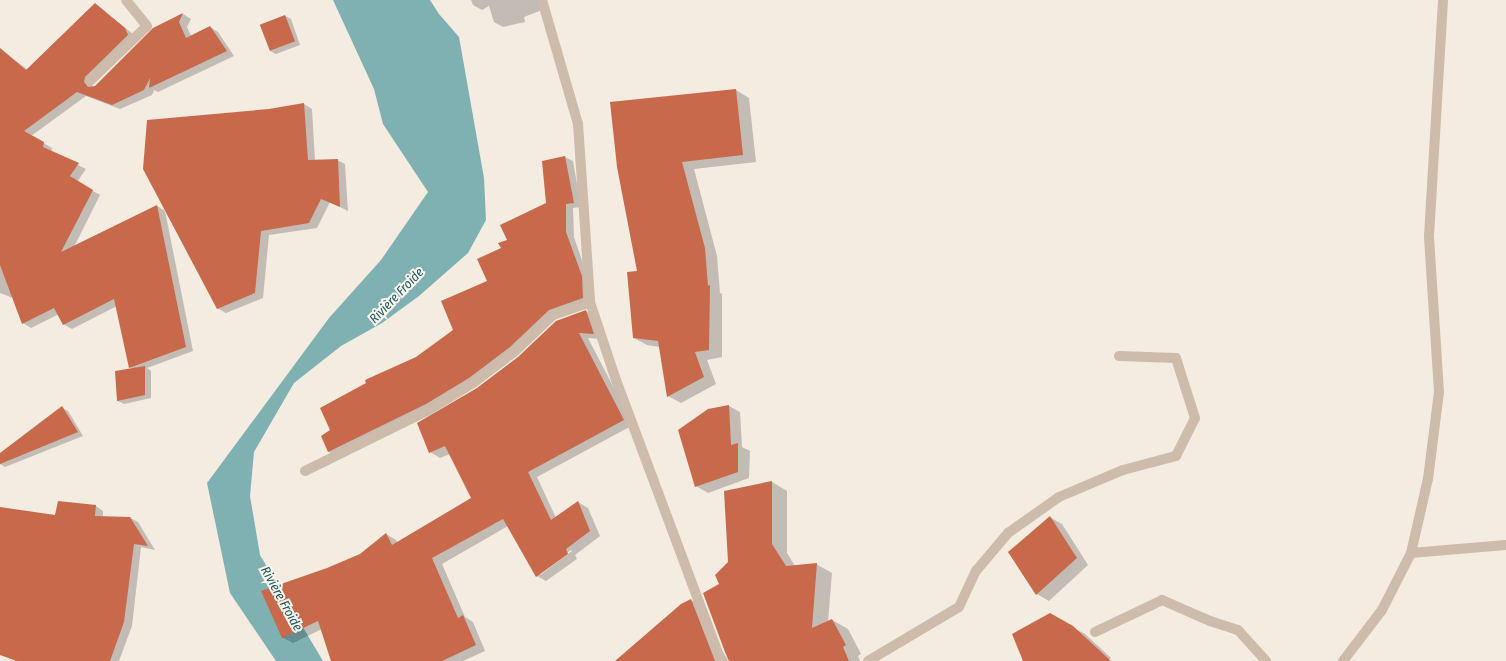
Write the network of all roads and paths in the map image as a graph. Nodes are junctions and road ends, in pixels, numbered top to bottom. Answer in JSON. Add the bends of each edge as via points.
{"nodes":[{"id":1,"x":126,"y":0,"type":"edge"},
{"id":2,"x":542,"y":0,"type":"edge"},
{"id":3,"x":1443,"y":0,"type":"edge"},
{"id":4,"x":90,"y":81,"type":"dead end"},
{"id":5,"x":590,"y":302,"type":"junction"},
{"id":6,"x":1119,"y":356,"type":"dead end"},
{"id":7,"x":305,"y":471,"type":"dead end"},
{"id":8,"x":1506,"y":546,"type":"edge"},
{"id":9,"x":1411,"y":553,"type":"junction"},
{"id":10,"x":1095,"y":632,"type":"dead end"},
{"id":11,"x":723,"y":661,"type":"edge"},
{"id":12,"x":868,"y":661,"type":"edge"},
{"id":13,"x":1266,"y":661,"type":"edge"},
{"id":14,"x":1343,"y":661,"type":"edge"}],
"edges":[{"from":1,"to":4,"type":"street","via":[[147,26]]},
{"from":2,"to":5,"type":"street","via":[[578,124]]},
{"from":3,"to":9,"type":"street","via":[[1429,236],[1439,392],[1428,479]]},
{"from":5,"to":7,"type":"street","via":[[553,315],[514,352],[473,383],[429,410]]},
{"from":5,"to":11,"type":"street","via":[[616,380]]},
{"from":6,"to":12,"type":"street","via":[[1176,358],[1195,418],[1176,456],[1123,470],[1059,497],[1008,533],[976,571],[959,607]]},
{"from":8,"to":9,"type":"street"},
{"from":9,"to":14,"type":"street","via":[[1382,610]]},
{"from":10,"to":13,"type":"street","via":[[1162,600],[1238,630]]}]}
